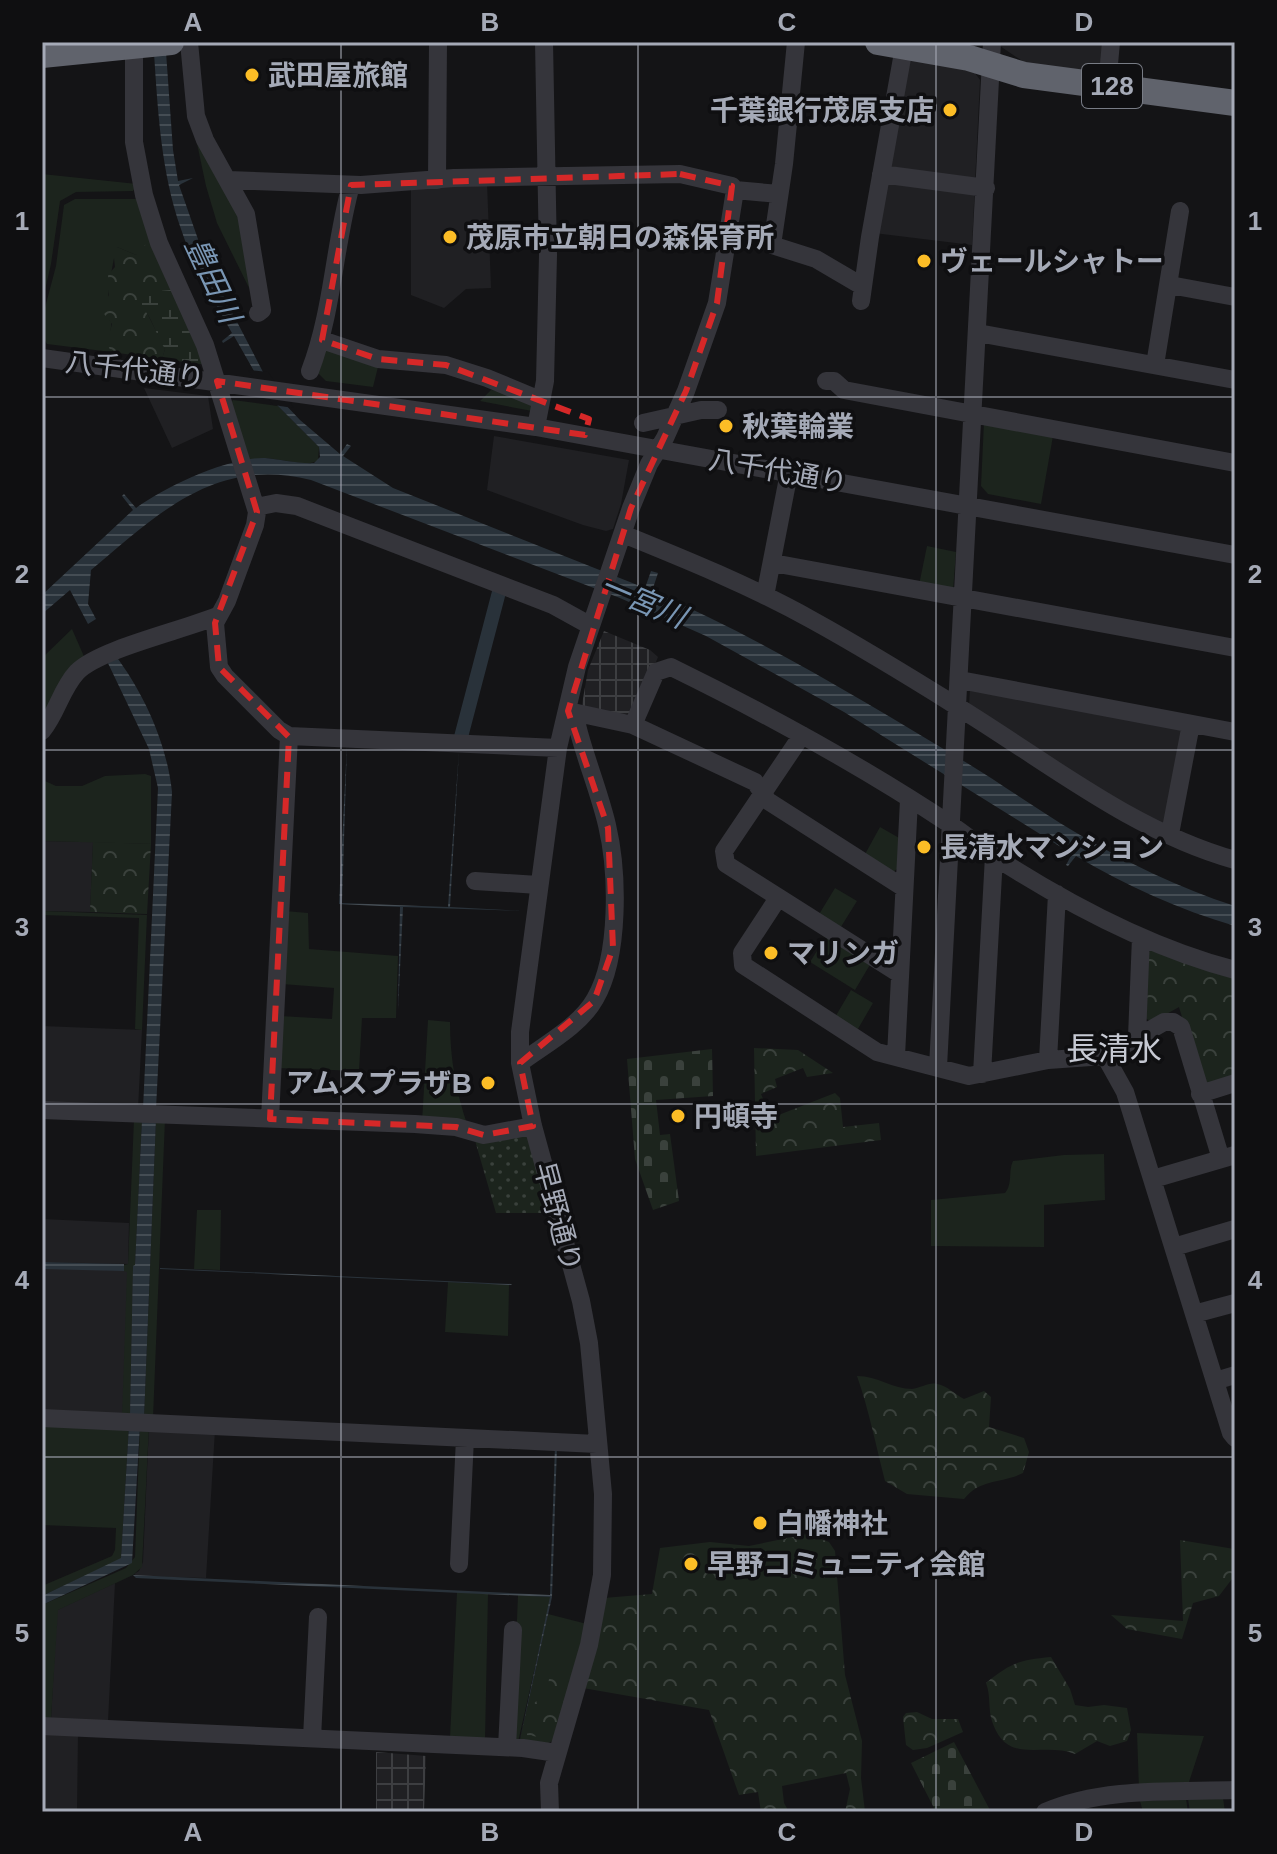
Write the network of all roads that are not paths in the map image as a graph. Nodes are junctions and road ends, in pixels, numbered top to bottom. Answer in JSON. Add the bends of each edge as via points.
{"nodes":[{"id":1,"x":171,"y":42,"type":"edge"},
{"id":2,"x":189,"y":42,"type":"edge"},
{"id":3,"x":438,"y":42,"type":"edge"},
{"id":4,"x":544,"y":42,"type":"edge"},
{"id":5,"x":796,"y":42,"type":"edge"},
{"id":6,"x":878,"y":42,"type":"edge"},
{"id":7,"x":1111,"y":42,"type":"edge"},
{"id":8,"x":135,"y":44,"type":"edge"},
{"id":9,"x":904,"y":47,"type":"junction"},
{"id":10,"x":992,"y":53,"type":"edge"},
{"id":11,"x":42,"y":55,"type":"edge"},
{"id":12,"x":1107,"y":86,"type":"junction"},
{"id":13,"x":1235,"y":103,"type":"edge"},
{"id":14,"x":881,"y":174,"type":"junction"},
{"id":15,"x":546,"y":176,"type":"junction"},
{"id":16,"x":228,"y":180,"type":"junction"},
{"id":17,"x":437,"y":180,"type":"junction"},
{"id":18,"x":351,"y":185,"type":"junction"},
{"id":19,"x":986,"y":188,"type":"junction"},
{"id":20,"x":735,"y":190,"type":"junction"},
{"id":21,"x":779,"y":194,"type":"junction"},
{"id":22,"x":1180,"y":211,"type":"dead end"},
{"id":23,"x":1170,"y":285,"type":"junction"},
{"id":24,"x":1235,"y":297,"type":"edge"},
{"id":25,"x":258,"y":313,"type":"dead end"},
{"id":26,"x":978,"y":333,"type":"junction"},
{"id":27,"x":322,"y":340,"type":"junction"},
{"id":28,"x":42,"y":358,"type":"edge"},
{"id":29,"x":1155,"y":365,"type":"junction"},
{"id":30,"x":310,"y":371,"type":"dead end"},
{"id":31,"x":1235,"y":380,"type":"edge"},
{"id":32,"x":826,"y":381,"type":"dead end"},
{"id":33,"x":223,"y":382,"type":"junction"},
{"id":34,"x":540,"y":400,"type":"junction"},
{"id":35,"x":718,"y":410,"type":"dead end"},
{"id":36,"x":973,"y":414,"type":"junction"},
{"id":37,"x":675,"y":417,"type":"junction"},
{"id":38,"x":643,"y":423,"type":"dead end"},
{"id":39,"x":536,"y":427,"type":"junction"},
{"id":40,"x":658,"y":449,"type":"junction"},
{"id":41,"x":1235,"y":463,"type":"edge"},
{"id":42,"x":789,"y":473,"type":"junction"},
{"id":43,"x":255,"y":505,"type":"junction"},
{"id":44,"x":968,"y":507,"type":"junction"},
{"id":45,"x":622,"y":539,"type":"junction"},
{"id":46,"x":1235,"y":555,"type":"edge"},
{"id":47,"x":773,"y":563,"type":"junction"},
{"id":48,"x":765,"y":596,"type":"junction"},
{"id":49,"x":964,"y":599,"type":"junction"},
{"id":50,"x":217,"y":616,"type":"junction"},
{"id":51,"x":592,"y":624,"type":"junction"},
{"id":52,"x":1235,"y":648,"type":"edge"},
{"id":53,"x":960,"y":680,"type":"junction"},
{"id":54,"x":568,"y":711,"type":"junction"},
{"id":55,"x":958,"y":713,"type":"junction"},
{"id":56,"x":1191,"y":724,"type":"junction"},
{"id":57,"x":633,"y":725,"type":"junction"},
{"id":58,"x":42,"y":731,"type":"edge"},
{"id":59,"x":1235,"y":732,"type":"edge"},
{"id":60,"x":802,"y":735,"type":"junction"},
{"id":61,"x":289,"y":736,"type":"junction"},
{"id":62,"x":558,"y":748,"type":"junction"},
{"id":63,"x":763,"y":792,"type":"junction"},
{"id":64,"x":909,"y":800,"type":"junction"},
{"id":65,"x":952,"y":819,"type":"junction"},
{"id":66,"x":1170,"y":834,"type":"junction"},
{"id":67,"x":994,"y":856,"type":"junction"},
{"id":68,"x":1235,"y":860,"type":"edge"},
{"id":69,"x":475,"y":881,"type":"dead end"},
{"id":70,"x":538,"y":885,"type":"junction"},
{"id":71,"x":904,"y":888,"type":"junction"},
{"id":72,"x":1057,"y":894,"type":"junction"},
{"id":73,"x":778,"y":898,"type":"junction"},
{"id":74,"x":1141,"y":937,"type":"junction"},
{"id":75,"x":1235,"y":970,"type":"edge"},
{"id":76,"x":898,"y":973,"type":"junction"},
{"id":77,"x":1137,"y":1037,"type":"junction"},
{"id":78,"x":896,"y":1056,"type":"junction"},
{"id":79,"x":1105,"y":1056,"type":"junction"},
{"id":80,"x":1048,"y":1060,"type":"junction"},
{"id":81,"x":520,"y":1063,"type":"junction"},
{"id":82,"x":938,"y":1067,"type":"junction"},
{"id":83,"x":982,"y":1074,"type":"junction"},
{"id":84,"x":1235,"y":1083,"type":"edge"},
{"id":85,"x":1200,"y":1094,"type":"junction"},
{"id":86,"x":42,"y":1110,"type":"edge"},
{"id":87,"x":270,"y":1119,"type":"junction"},
{"id":88,"x":533,"y":1126,"type":"junction"},
{"id":89,"x":1228,"y":1157,"type":"edge"},
{"id":90,"x":1153,"y":1179,"type":"junction"},
{"id":91,"x":1235,"y":1229,"type":"edge"},
{"id":92,"x":1174,"y":1247,"type":"junction"},
{"id":93,"x":1235,"y":1303,"type":"edge"},
{"id":94,"x":1194,"y":1314,"type":"junction"},
{"id":95,"x":1235,"y":1375,"type":"edge"},
{"id":96,"x":1215,"y":1381,"type":"junction"},
{"id":97,"x":42,"y":1418,"type":"edge"},
{"id":98,"x":465,"y":1438,"type":"junction"},
{"id":99,"x":1235,"y":1438,"type":"edge"},
{"id":100,"x":597,"y":1444,"type":"junction"},
{"id":101,"x":459,"y":1564,"type":"dead end"},
{"id":102,"x":318,"y":1617,"type":"dead end"},
{"id":103,"x":513,"y":1630,"type":"dead end"},
{"id":104,"x":42,"y":1726,"type":"edge"},
{"id":105,"x":312,"y":1738,"type":"junction"},
{"id":106,"x":507,"y":1747,"type":"junction"},
{"id":107,"x":557,"y":1753,"type":"junction"},
{"id":108,"x":1235,"y":1790,"type":"edge"},
{"id":109,"x":550,"y":1812,"type":"edge"},
{"id":110,"x":1045,"y":1812,"type":"edge"}],
"edges":[{"from":1,"to":8,"type":"highway"},
{"from":2,"to":16,"type":"street","via":[[196,116]]},
{"from":3,"to":17,"type":"street"},
{"from":4,"to":15,"type":"street"},
{"from":5,"to":21,"type":"street"},
{"from":6,"to":9,"type":"highway","number":"128"},
{"from":7,"to":12,"type":"street"},
{"from":8,"to":11,"type":"highway"},
{"from":8,"to":33,"type":"street","via":[[134,142],[144,195],[159,243]]},
{"from":9,"to":10,"type":"highway","number":"128"},
{"from":9,"to":14,"type":"street"},
{"from":10,"to":12,"type":"highway","number":"128","via":[[1024,75]]},
{"from":10,"to":19,"type":"street"},
{"from":12,"to":13,"type":"highway","number":"128"},
{"from":14,"to":19,"type":"street"},
{"from":14,"to":21,"type":"street","via":[[861,294],[816,259],[772,245]]},
{"from":15,"to":17,"type":"street"},
{"from":15,"to":20,"type":"street","via":[[680,174]]},
{"from":15,"to":34,"type":"street","via":[[545,381]]},
{"from":16,"to":18,"type":"street"},
{"from":16,"to":25,"type":"street","via":[[247,219],[262,310]]},
{"from":17,"to":18,"type":"street"},
{"from":18,"to":27,"type":"street"},
{"from":19,"to":26,"type":"street"},
{"from":20,"to":21,"type":"street"},
{"from":20,"to":37,"type":"street","via":[[717,303]]},
{"from":22,"to":23,"type":"street"},
{"from":23,"to":24,"type":"street"},
{"from":23,"to":29,"type":"street"},
{"from":26,"to":29,"type":"street"},
{"from":26,"to":36,"type":"street"},
{"from":27,"to":30,"type":"street"},
{"from":27,"to":34,"type":"street","via":[[378,359],[446,365]]},
{"from":28,"to":33,"type":"street","name":"八千代通り"},
{"from":29,"to":31,"type":"street"},
{"from":32,"to":36,"type":"street","via":[[844,390]]},
{"from":33,"to":39,"type":"street","name":"八千代通り"},
{"from":33,"to":43,"type":"street"},
{"from":34,"to":39,"type":"street"},
{"from":35,"to":37,"type":"street"},
{"from":36,"to":41,"type":"street"},
{"from":36,"to":44,"type":"street"},
{"from":37,"to":38,"type":"street"},
{"from":37,"to":40,"type":"street"},
{"from":39,"to":40,"type":"street","name":"八千代通り"},
{"from":40,"to":42,"type":"street","name":"八千代通り"},
{"from":40,"to":45,"type":"street"},
{"from":42,"to":44,"type":"street","name":"八千代通り"},
{"from":42,"to":47,"type":"street"},
{"from":43,"to":50,"type":"street","via":[[255,525]]},
{"from":43,"to":51,"type":"street","via":[[297,506]]},
{"from":44,"to":46,"type":"street","name":"八千代通り"},
{"from":44,"to":49,"type":"street"},
{"from":45,"to":48,"type":"street"},
{"from":45,"to":51,"type":"street","name":"早野通り"},
{"from":47,"to":48,"type":"street"},
{"from":47,"to":49,"type":"street"},
{"from":48,"to":55,"type":"street"},
{"from":49,"to":52,"type":"street"},
{"from":49,"to":53,"type":"street"},
{"from":50,"to":58,"type":"street","via":[[80,668]]},
{"from":50,"to":61,"type":"street","via":[[221,671]]},
{"from":51,"to":54,"type":"street","name":"早野通り"},
{"from":53,"to":55,"type":"street"},
{"from":53,"to":56,"type":"street"},
{"from":54,"to":57,"type":"street"},
{"from":54,"to":62,"type":"street","name":"早野通り"},
{"from":54,"to":81,"type":"street","via":[[608,828],[613,948],[594,1001]]},
{"from":55,"to":65,"type":"street"},
{"from":55,"to":66,"type":"street"},
{"from":56,"to":59,"type":"street"},
{"from":56,"to":66,"type":"street"},
{"from":57,"to":60,"type":"street","via":[[656,672],[671,667]]},
{"from":57,"to":63,"type":"street","via":[[755,782]]},
{"from":60,"to":63,"type":"street"},
{"from":60,"to":64,"type":"street"},
{"from":61,"to":62,"type":"street"},
{"from":61,"to":87,"type":"street"},
{"from":62,"to":70,"type":"street","name":"早野通り"},
{"from":63,"to":71,"type":"street","via":[[768,801]]},
{"from":63,"to":73,"type":"street","via":[[724,851],[726,864]]},
{"from":64,"to":65,"type":"street"},
{"from":64,"to":71,"type":"street"},
{"from":65,"to":67,"type":"street"},
{"from":65,"to":82,"type":"street"},
{"from":66,"to":68,"type":"street"},
{"from":67,"to":72,"type":"street"},
{"from":67,"to":83,"type":"street"},
{"from":69,"to":70,"type":"street"},
{"from":70,"to":81,"type":"street","name":"早野通り"},
{"from":71,"to":76,"type":"street"},
{"from":72,"to":74,"type":"street"},
{"from":72,"to":80,"type":"street"},
{"from":73,"to":76,"type":"street"},
{"from":73,"to":78,"type":"street","via":[[742,953],[743,965],[877,1052]]},
{"from":74,"to":75,"type":"street"},
{"from":74,"to":77,"type":"street"},
{"from":76,"to":78,"type":"street"},
{"from":77,"to":79,"type":"street"},
{"from":77,"to":85,"type":"street","via":[[1164,1022],[1181,1027]]},
{"from":78,"to":82,"type":"street"},
{"from":79,"to":80,"type":"street"},
{"from":79,"to":90,"type":"street","via":[[1125,1092]]},
{"from":80,"to":83,"type":"street"},
{"from":81,"to":88,"type":"street","name":"早野通り"},
{"from":82,"to":83,"type":"street","via":[[969,1076]]},
{"from":84,"to":85,"type":"street"},
{"from":85,"to":89,"type":"street"},
{"from":86,"to":87,"type":"street"},
{"from":87,"to":88,"type":"street","via":[[456,1127],[484,1135]]},
{"from":88,"to":100,"type":"street","name":"早野通り","via":[[581,1301]]},
{"from":89,"to":90,"type":"street"},
{"from":90,"to":92,"type":"street"},
{"from":91,"to":92,"type":"street"},
{"from":92,"to":94,"type":"street"},
{"from":93,"to":94,"type":"street"},
{"from":94,"to":96,"type":"street"},
{"from":95,"to":96,"type":"street"},
{"from":96,"to":99,"type":"street"},
{"from":97,"to":98,"type":"street"},
{"from":98,"to":100,"type":"street"},
{"from":98,"to":101,"type":"street"},
{"from":100,"to":107,"type":"street","name":"早野通り","via":[[603,1494],[602,1575],[589,1645]]},
{"from":102,"to":105,"type":"street"},
{"from":103,"to":106,"type":"street"},
{"from":104,"to":105,"type":"street"},
{"from":105,"to":106,"type":"street"},
{"from":106,"to":107,"type":"street"},
{"from":107,"to":109,"type":"street","name":"早野通り","via":[[549,1783]]},
{"from":108,"to":110,"type":"street","via":[[1107,1796]]}]}
